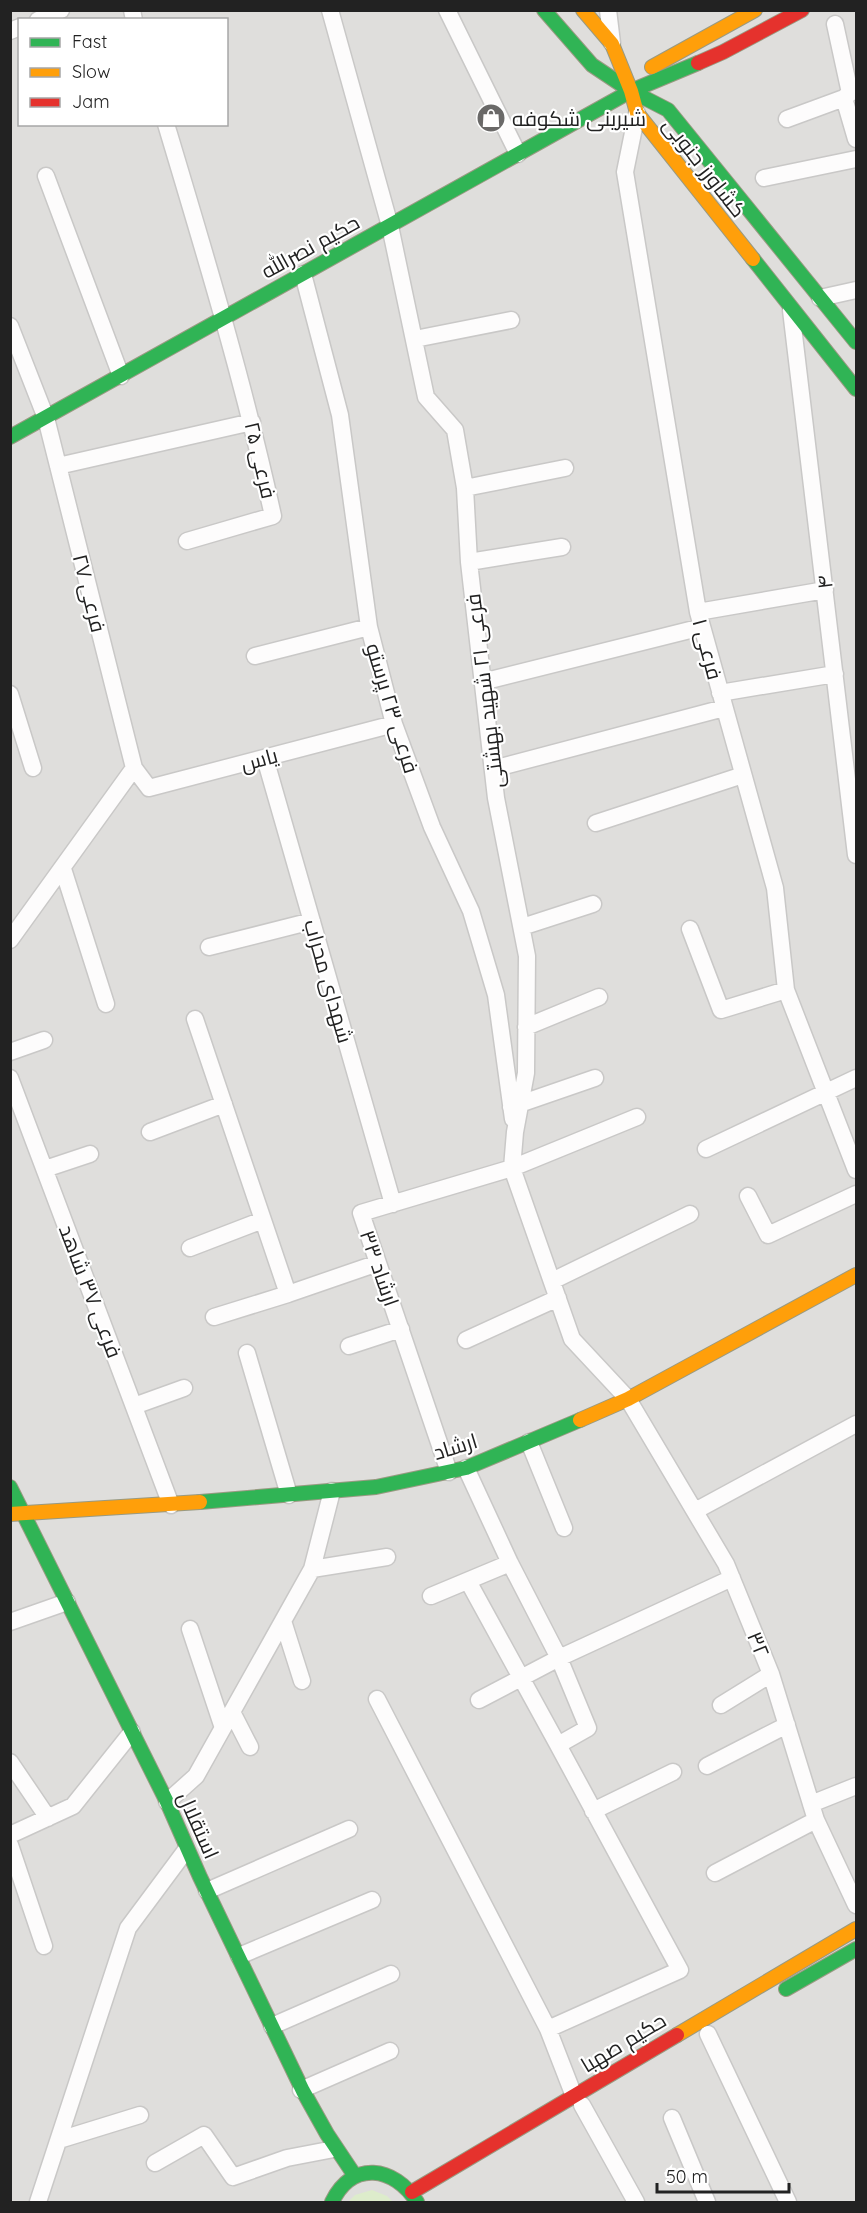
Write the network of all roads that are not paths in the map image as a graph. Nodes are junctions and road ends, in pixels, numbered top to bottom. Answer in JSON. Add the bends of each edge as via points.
{"nodes":[{"id":1,"x":61,"y":10,"type":"edge"},
{"id":2,"x":330,"y":10,"type":"edge"},
{"id":3,"x":447,"y":10,"type":"edge"},
{"id":4,"x":544,"y":10,"type":"edge"},
{"id":5,"x":583,"y":10,"type":"edge"},
{"id":6,"x":608,"y":10,"type":"edge"},
{"id":7,"x":755,"y":10,"type":"edge"},
{"id":8,"x":802,"y":10,"type":"edge"},
{"id":9,"x":43,"y":18,"type":"edge"},
{"id":10,"x":835,"y":24,"type":"dead end"},
{"id":11,"x":612,"y":44,"type":"junction"},
{"id":12,"x":631,"y":91,"type":"junction"},
{"id":13,"x":844,"y":98,"type":"junction"},
{"id":14,"x":636,"y":113,"type":"junction"},
{"id":15,"x":787,"y":119,"type":"dead end"},
{"id":16,"x":167,"y":126,"type":"edge"},
{"id":17,"x":856,"y":139,"type":"edge"},
{"id":18,"x":518,"y":154,"type":"junction"},
{"id":19,"x":856,"y":159,"type":"edge"},
{"id":20,"x":46,"y":176,"type":"dead end"},
{"id":21,"x":764,"y":178,"type":"dead end"},
{"id":22,"x":390,"y":226,"type":"junction"},
{"id":23,"x":303,"y":274,"type":"junction"},
{"id":24,"x":856,"y":291,"type":"edge"},
{"id":25,"x":820,"y":298,"type":"junction"},
{"id":26,"x":791,"y":310,"type":"junction"},
{"id":27,"x":225,"y":318,"type":"junction"},
{"id":28,"x":511,"y":320,"type":"dead end"},
{"id":29,"x":10,"y":326,"type":"edge"},
{"id":30,"x":415,"y":339,"type":"junction"},
{"id":31,"x":856,"y":342,"type":"edge"},
{"id":32,"x":121,"y":376,"type":"junction"},
{"id":33,"x":856,"y":389,"type":"edge"},
{"id":34,"x":46,"y":418,"type":"junction"},
{"id":35,"x":252,"y":422,"type":"junction"},
{"id":36,"x":10,"y":437,"type":"edge"},
{"id":37,"x":58,"y":466,"type":"junction"},
{"id":38,"x":565,"y":468,"type":"dead end"},
{"id":39,"x":465,"y":488,"type":"junction"},
{"id":40,"x":187,"y":541,"type":"dead end"},
{"id":41,"x":562,"y":547,"type":"dead end"},
{"id":42,"x":469,"y":562,"type":"junction"},
{"id":43,"x":825,"y":590,"type":"junction"},
{"id":44,"x":700,"y":620,"type":"junction"},
{"id":45,"x":369,"y":627,"type":"junction"},
{"id":46,"x":255,"y":656,"type":"dead end"},
{"id":47,"x":835,"y":674,"type":"junction"},
{"id":48,"x":482,"y":682,"type":"junction"},
{"id":49,"x":10,"y":694,"type":"edge"},
{"id":50,"x":722,"y":700,"type":"junction"},
{"id":51,"x":394,"y":724,"type":"junction"},
{"id":52,"x":265,"y":758,"type":"junction"},
{"id":53,"x":33,"y":768,"type":"dead end"},
{"id":54,"x":134,"y":768,"type":"junction"},
{"id":55,"x":493,"y":769,"type":"junction"},
{"id":56,"x":743,"y":775,"type":"junction"},
{"id":57,"x":596,"y":823,"type":"dead end"},
{"id":58,"x":856,"y":855,"type":"edge"},
{"id":59,"x":63,"y":869,"type":"junction"},
{"id":60,"x":593,"y":904,"type":"dead end"},
{"id":61,"x":312,"y":921,"type":"junction"},
{"id":62,"x":522,"y":927,"type":"junction"},
{"id":63,"x":690,"y":928,"type":"dead end"},
{"id":64,"x":10,"y":940,"type":"edge"},
{"id":65,"x":209,"y":947,"type":"dead end"},
{"id":66,"x":786,"y":990,"type":"junction"},
{"id":67,"x":599,"y":997,"type":"dead end"},
{"id":68,"x":106,"y":1004,"type":"dead end"},
{"id":69,"x":195,"y":1019,"type":"dead end"},
{"id":70,"x":526,"y":1027,"type":"junction"},
{"id":71,"x":44,"y":1040,"type":"dead end"},
{"id":72,"x":10,"y":1052,"type":"edge"},
{"id":73,"x":10,"y":1078,"type":"edge"},
{"id":74,"x":595,"y":1078,"type":"dead end"},
{"id":75,"x":856,"y":1078,"type":"edge"},
{"id":76,"x":825,"y":1092,"type":"junction"},
{"id":77,"x":224,"y":1104,"type":"junction"},
{"id":78,"x":515,"y":1106,"type":"junction"},
{"id":79,"x":637,"y":1117,"type":"dead end"},
{"id":80,"x":150,"y":1132,"type":"dead end"},
{"id":81,"x":706,"y":1149,"type":"dead end"},
{"id":82,"x":90,"y":1154,"type":"dead end"},
{"id":83,"x":512,"y":1168,"type":"junction"},
{"id":84,"x":45,"y":1169,"type":"junction"},
{"id":85,"x":856,"y":1170,"type":"edge"},
{"id":86,"x":856,"y":1194,"type":"edge"},
{"id":87,"x":748,"y":1196,"type":"dead end"},
{"id":88,"x":393,"y":1204,"type":"junction"},
{"id":89,"x":690,"y":1214,"type":"dead end"},
{"id":90,"x":263,"y":1220,"type":"junction"},
{"id":91,"x":190,"y":1248,"type":"dead end"},
{"id":92,"x":378,"y":1263,"type":"junction"},
{"id":93,"x":856,"y":1275,"type":"edge"},
{"id":94,"x":552,"y":1281,"type":"junction"},
{"id":95,"x":288,"y":1294,"type":"junction"},
{"id":96,"x":558,"y":1298,"type":"junction"},
{"id":97,"x":214,"y":1317,"type":"dead end"},
{"id":98,"x":401,"y":1329,"type":"junction"},
{"id":99,"x":466,"y":1340,"type":"dead end"},
{"id":100,"x":349,"y":1346,"type":"dead end"},
{"id":101,"x":247,"y":1353,"type":"dead end"},
{"id":102,"x":184,"y":1388,"type":"dead end"},
{"id":103,"x":628,"y":1399,"type":"junction"},
{"id":104,"x":134,"y":1407,"type":"junction"},
{"id":105,"x":856,"y":1424,"type":"edge"},
{"id":106,"x":529,"y":1442,"type":"junction"},
{"id":107,"x":466,"y":1468,"type":"junction"},
{"id":108,"x":449,"y":1472,"type":"junction"},
{"id":109,"x":10,"y":1487,"type":"edge"},
{"id":110,"x":332,"y":1491,"type":"junction"},
{"id":111,"x":289,"y":1495,"type":"junction"},
{"id":112,"x":171,"y":1505,"type":"junction"},
{"id":113,"x":695,"y":1511,"type":"junction"},
{"id":114,"x":17,"y":1513,"type":"edge"},
{"id":115,"x":564,"y":1528,"type":"dead end"},
{"id":116,"x":387,"y":1557,"type":"dead end"},
{"id":117,"x":510,"y":1563,"type":"junction"},
{"id":118,"x":312,"y":1569,"type":"junction"},
{"id":119,"x":732,"y":1578,"type":"junction"},
{"id":120,"x":468,"y":1581,"type":"junction"},
{"id":121,"x":431,"y":1596,"type":"dead end"},
{"id":122,"x":67,"y":1602,"type":"junction"},
{"id":123,"x":283,"y":1621,"type":"junction"},
{"id":124,"x":10,"y":1622,"type":"edge"},
{"id":125,"x":190,"y":1629,"type":"dead end"},
{"id":126,"x":559,"y":1658,"type":"junction"},
{"id":127,"x":771,"y":1674,"type":"junction"},
{"id":128,"x":522,"y":1678,"type":"junction"},
{"id":129,"x":302,"y":1681,"type":"dead end"},
{"id":130,"x":377,"y":1699,"type":"dead end"},
{"id":131,"x":479,"y":1700,"type":"dead end"},
{"id":132,"x":721,"y":1705,"type":"dead end"},
{"id":133,"x":232,"y":1712,"type":"junction"},
{"id":134,"x":787,"y":1725,"type":"junction"},
{"id":135,"x":223,"y":1728,"type":"junction"},
{"id":136,"x":132,"y":1732,"type":"junction"},
{"id":137,"x":558,"y":1745,"type":"junction"},
{"id":138,"x":250,"y":1748,"type":"dead end"},
{"id":139,"x":10,"y":1762,"type":"edge"},
{"id":140,"x":707,"y":1766,"type":"dead end"},
{"id":141,"x":674,"y":1772,"type":"dead end"},
{"id":142,"x":856,"y":1786,"type":"edge"},
{"id":143,"x":167,"y":1802,"type":"junction"},
{"id":144,"x":593,"y":1811,"type":"junction"},
{"id":145,"x":814,"y":1812,"type":"junction"},
{"id":146,"x":48,"y":1818,"type":"junction"},
{"id":147,"x":349,"y":1829,"type":"dead end"},
{"id":148,"x":10,"y":1835,"type":"edge"},
{"id":149,"x":10,"y":1845,"type":"edge"},
{"id":150,"x":186,"y":1850,"type":"junction"},
{"id":151,"x":715,"y":1873,"type":"dead end"},
{"id":152,"x":207,"y":1891,"type":"junction"},
{"id":153,"x":372,"y":1900,"type":"dead end"},
{"id":154,"x":856,"y":1905,"type":"edge"},
{"id":155,"x":856,"y":1929,"type":"edge"},
{"id":156,"x":44,"y":1946,"type":"dead end"},
{"id":157,"x":856,"y":1950,"type":"edge"},
{"id":158,"x":239,"y":1956,"type":"junction"},
{"id":159,"x":391,"y":1974,"type":"dead end"},
{"id":160,"x":777,"y":1994,"type":"dead end"},
{"id":161,"x":272,"y":2026,"type":"junction"},
{"id":162,"x":548,"y":2029,"type":"junction"},
{"id":163,"x":708,"y":2034,"type":"dead end"},
{"id":164,"x":390,"y":2050,"type":"dead end"},
{"id":165,"x":668,"y":2057,"type":"dead end"},
{"id":166,"x":301,"y":2090,"type":"junction"},
{"id":167,"x":578,"y":2101,"type":"junction"},
{"id":168,"x":140,"y":2115,"type":"dead end"},
{"id":169,"x":672,"y":2118,"type":"dead end"},
{"id":170,"x":59,"y":2140,"type":"junction"},
{"id":171,"x":334,"y":2149,"type":"junction"},
{"id":172,"x":155,"y":2163,"type":"dead end"},
{"id":173,"x":355,"y":2176,"type":"junction"},
{"id":174,"x":414,"y":2197,"type":"edge"},
{"id":175,"x":38,"y":2202,"type":"edge"},
{"id":176,"x":332,"y":2202,"type":"edge"},
{"id":177,"x":423,"y":2202,"type":"edge"},
{"id":178,"x":636,"y":2202,"type":"edge"},
{"id":179,"x":707,"y":2202,"type":"edge"},
{"id":180,"x":788,"y":2202,"type":"edge"}],
"edges":[{"from":1,"to":9,"type":"street"},
{"from":2,"to":22,"type":"street","name":"فرعی ۲۱ شهید بهشتی"},
{"from":3,"to":18,"type":"street"},
{"from":4,"to":12,"type":"street","via":[[592,65]]},
{"from":5,"to":11,"type":"street"},
{"from":6,"to":11,"type":"street"},
{"from":7,"to":12,"type":"street","name":"حکیم نصرالله","via":[[646,71]]},
{"from":8,"to":12,"type":"street","name":"حکیم نصرالله","via":[[723,52]]},
{"from":10,"to":13,"type":"street","via":[[850,93]]},
{"from":11,"to":12,"type":"street"},
{"from":12,"to":14,"type":"street","name":"کشاورز جنوبی"},
{"from":12,"to":18,"type":"street","name":"حکیم نصرالله"},
{"from":12,"to":25,"type":"street","name":"کشاورز جنوبی","via":[[668,110]]},
{"from":13,"to":15,"type":"street"},
{"from":13,"to":17,"type":"street"},
{"from":14,"to":26,"type":"street","name":"کشاورز جنوبی"},
{"from":14,"to":44,"type":"street","name":"فرعی ۱","via":[[626,172]]},
{"from":16,"to":27,"type":"street","name":"فرعی ۲۵"},
{"from":18,"to":22,"type":"street","name":"حکیم نصرالله"},
{"from":19,"to":21,"type":"street"},
{"from":20,"to":32,"type":"street"},
{"from":22,"to":23,"type":"street","name":"حکیم نصرالله"},
{"from":22,"to":30,"type":"street","name":"فرعی ۲۱ شهید بهشتی"},
{"from":23,"to":27,"type":"street","name":"حکیم نصرالله"},
{"from":23,"to":45,"type":"street","name":"فرعی ۲۳ پرستو","via":[[340,416]]},
{"from":24,"to":25,"type":"street"},
{"from":25,"to":31,"type":"street","name":"کشاورز جنوبی"},
{"from":26,"to":33,"type":"street","name":"کشاورز جنوبی"},
{"from":26,"to":43,"type":"street","name":"۴"},
{"from":27,"to":32,"type":"street","name":"حکیم نصرالله"},
{"from":27,"to":35,"type":"street","name":"فرعی ۲۵"},
{"from":28,"to":30,"type":"street"},
{"from":29,"to":34,"type":"street","name":"فرعی ۲۷"},
{"from":30,"to":39,"type":"street","name":"فرعی ۲۱ شهید بهشتی","via":[[426,397],[455,430]]},
{"from":32,"to":34,"type":"street","name":"حکیم نصرالله"},
{"from":34,"to":36,"type":"street","name":"حکیم نصرالله"},
{"from":34,"to":37,"type":"street","name":"فرعی ۲۷"},
{"from":35,"to":37,"type":"street"},
{"from":35,"to":40,"type":"street","name":"فرعی ۲۵","via":[[273,516]]},
{"from":37,"to":54,"type":"street","name":"فرعی ۲۷"},
{"from":38,"to":39,"type":"street"},
{"from":39,"to":42,"type":"street","name":"فرعی ۲۱ شهید بهشتی"},
{"from":41,"to":42,"type":"street"},
{"from":42,"to":48,"type":"street","name":"فرعی ۲۱ شهید بهشتی"},
{"from":43,"to":44,"type":"street"},
{"from":43,"to":47,"type":"street","name":"۴"},
{"from":44,"to":48,"type":"street"},
{"from":44,"to":50,"type":"street","name":"فرعی ۱"},
{"from":45,"to":46,"type":"street"},
{"from":45,"to":51,"type":"street","name":"فرعی ۲۳ پرستو"},
{"from":47,"to":50,"type":"street"},
{"from":47,"to":58,"type":"street","name":"۴"},
{"from":48,"to":55,"type":"street","name":"فرعی ۲۱ شهید بهشتی"},
{"from":49,"to":53,"type":"street"},
{"from":50,"to":55,"type":"street"},
{"from":50,"to":56,"type":"street","name":"فرعی ۱"},
{"from":51,"to":52,"type":"street","name":"یاس"},
{"from":51,"to":78,"type":"street","name":"فرعی ۲۳ پرستو","via":[[432,827],[471,912],[496,995]]},
{"from":52,"to":54,"type":"street","name":"یاس","via":[[149,788]]},
{"from":52,"to":61,"type":"street","name":"شهدای محراب"},
{"from":54,"to":59,"type":"street"},
{"from":55,"to":62,"type":"street","name":"فرعی ۲۱ شهید بهشتی"},
{"from":56,"to":57,"type":"street"},
{"from":56,"to":66,"type":"street","name":"فرعی ۱","via":[[775,888]]},
{"from":59,"to":64,"type":"street"},
{"from":59,"to":68,"type":"street"},
{"from":60,"to":62,"type":"street"},
{"from":61,"to":65,"type":"street"},
{"from":61,"to":88,"type":"street","name":"شهدای محراب"},
{"from":62,"to":70,"type":"street","name":"فرعی ۲۱ شهید بهشتی","via":[[527,956]]},
{"from":63,"to":66,"type":"street","via":[[721,1010]]},
{"from":66,"to":76,"type":"street","name":"فرعی ۱"},
{"from":67,"to":70,"type":"street"},
{"from":69,"to":77,"type":"street"},
{"from":70,"to":78,"type":"street","name":"فرعی ۲۱ شهید بهشتی","via":[[525,1073]]},
{"from":71,"to":72,"type":"street"},
{"from":73,"to":84,"type":"street","name":"فرعی ۳۷ شاهد"},
{"from":74,"to":78,"type":"street"},
{"from":75,"to":76,"type":"street"},
{"from":76,"to":81,"type":"street"},
{"from":76,"to":85,"type":"street","name":"فرعی ۱"},
{"from":77,"to":80,"type":"street"},
{"from":77,"to":90,"type":"street"},
{"from":78,"to":83,"type":"street","name":"فرعی ۲۱ شهید بهشتی"},
{"from":79,"to":83,"type":"street","name":"ارشاد ۳۳"},
{"from":82,"to":84,"type":"street"},
{"from":83,"to":88,"type":"street","name":"ارشاد ۳۳"},
{"from":83,"to":94,"type":"street","name":"۳۲"},
{"from":84,"to":104,"type":"street","name":"فرعی ۳۷ شاهد"},
{"from":86,"to":87,"type":"street","via":[[768,1235]]},
{"from":88,"to":92,"type":"street","name":"ارشاد ۳۳","via":[[361,1213]]},
{"from":89,"to":94,"type":"street"},
{"from":90,"to":91,"type":"street"},
{"from":90,"to":95,"type":"street"},
{"from":92,"to":95,"type":"street"},
{"from":92,"to":98,"type":"street","name":"ارشاد ۳۳"},
{"from":93,"to":103,"type":"street","name":"ارشاد"},
{"from":94,"to":96,"type":"street","name":"۳۲"},
{"from":95,"to":97,"type":"street"},
{"from":96,"to":99,"type":"street"},
{"from":96,"to":103,"type":"street","name":"۳۲","via":[[572,1339]]},
{"from":98,"to":100,"type":"street"},
{"from":98,"to":108,"type":"street","name":"ارشاد ۳۳"},
{"from":101,"to":111,"type":"street"},
{"from":102,"to":104,"type":"street"},
{"from":103,"to":106,"type":"street","name":"ارشاد"},
{"from":103,"to":113,"type":"street","name":"۳۲"},
{"from":104,"to":112,"type":"street","name":"فرعی ۳۷ شاهد"},
{"from":105,"to":113,"type":"street"},
{"from":106,"to":107,"type":"street","name":"ارشاد"},
{"from":106,"to":115,"type":"street"},
{"from":107,"to":108,"type":"street","name":"ارشاد"},
{"from":107,"to":117,"type":"street"},
{"from":108,"to":110,"type":"street","name":"ارشاد","via":[[376,1487]]},
{"from":109,"to":114,"type":"street","name":"استقلال"},
{"from":110,"to":111,"type":"street","name":"ارشاد"},
{"from":110,"to":118,"type":"street"},
{"from":111,"to":112,"type":"street","name":"ارشاد"},
{"from":112,"to":114,"type":"street","name":"ارشاد"},
{"from":113,"to":119,"type":"street","name":"۳۲"},
{"from":114,"to":122,"type":"street","name":"استقلال"},
{"from":116,"to":118,"type":"street"},
{"from":117,"to":120,"type":"street"},
{"from":117,"to":126,"type":"street"},
{"from":118,"to":123,"type":"street"},
{"from":119,"to":126,"type":"street"},
{"from":119,"to":127,"type":"street","name":"۳۲"},
{"from":120,"to":121,"type":"street"},
{"from":120,"to":128,"type":"street"},
{"from":122,"to":124,"type":"street"},
{"from":122,"to":136,"type":"street","name":"استقلال"},
{"from":123,"to":129,"type":"street"},
{"from":123,"to":133,"type":"street"},
{"from":125,"to":135,"type":"street"},
{"from":126,"to":128,"type":"street"},
{"from":126,"to":137,"type":"street","via":[[588,1728]]},
{"from":127,"to":132,"type":"street"},
{"from":127,"to":134,"type":"street","name":"۳۲"},
{"from":128,"to":131,"type":"street"},
{"from":128,"to":137,"type":"street"},
{"from":130,"to":162,"type":"street"},
{"from":133,"to":135,"type":"street"},
{"from":133,"to":138,"type":"street"},
{"from":134,"to":140,"type":"street"},
{"from":134,"to":145,"type":"street","name":"۳۲"},
{"from":135,"to":143,"type":"street","via":[[196,1776]]},
{"from":136,"to":143,"type":"street","name":"استقلال"},
{"from":136,"to":146,"type":"street","via":[[74,1806]]},
{"from":137,"to":144,"type":"street"},
{"from":139,"to":146,"type":"street"},
{"from":141,"to":144,"type":"street"},
{"from":142,"to":145,"type":"street"},
{"from":143,"to":150,"type":"street","name":"استقلال"},
{"from":144,"to":162,"type":"street","via":[[680,1970]]},
{"from":145,"to":151,"type":"street"},
{"from":145,"to":154,"type":"street","name":"۳۲"},
{"from":146,"to":148,"type":"street"},
{"from":147,"to":152,"type":"street"},
{"from":149,"to":156,"type":"street"},
{"from":150,"to":152,"type":"street","name":"استقلال"},
{"from":150,"to":170,"type":"street","via":[[128,1928]]},
{"from":152,"to":158,"type":"street","name":"استقلال"},
{"from":153,"to":158,"type":"street"},
{"from":155,"to":167,"type":"street","name":"حکیم صهبا"},
{"from":157,"to":160,"type":"street"},
{"from":158,"to":161,"type":"street","name":"استقلال"},
{"from":159,"to":161,"type":"street"},
{"from":161,"to":166,"type":"street","name":"استقلال"},
{"from":162,"to":167,"type":"street"},
{"from":163,"to":180,"type":"street"},
{"from":164,"to":166,"type":"street"},
{"from":165,"to":167,"type":"street","name":"حکیم صهبا"},
{"from":166,"to":171,"type":"street","name":"استقلال"},
{"from":167,"to":174,"type":"street","name":"حکیم صهبا"},
{"from":167,"to":177,"type":"street","name":"حکیم صهبا","via":[[432,2190]]},
{"from":167,"to":178,"type":"street"},
{"from":168,"to":170,"type":"street"},
{"from":169,"to":179,"type":"street"},
{"from":170,"to":175,"type":"street"},
{"from":171,"to":172,"type":"street","via":[[287,2158],[233,2177],[204,2135]]},
{"from":171,"to":173,"type":"street","name":"استقلال"},
{"from":173,"to":174,"type":"street","via":[[368,2172],[386,2174],[403,2182]]},
{"from":173,"to":176,"type":"street","via":[[342,2185]]}]}
